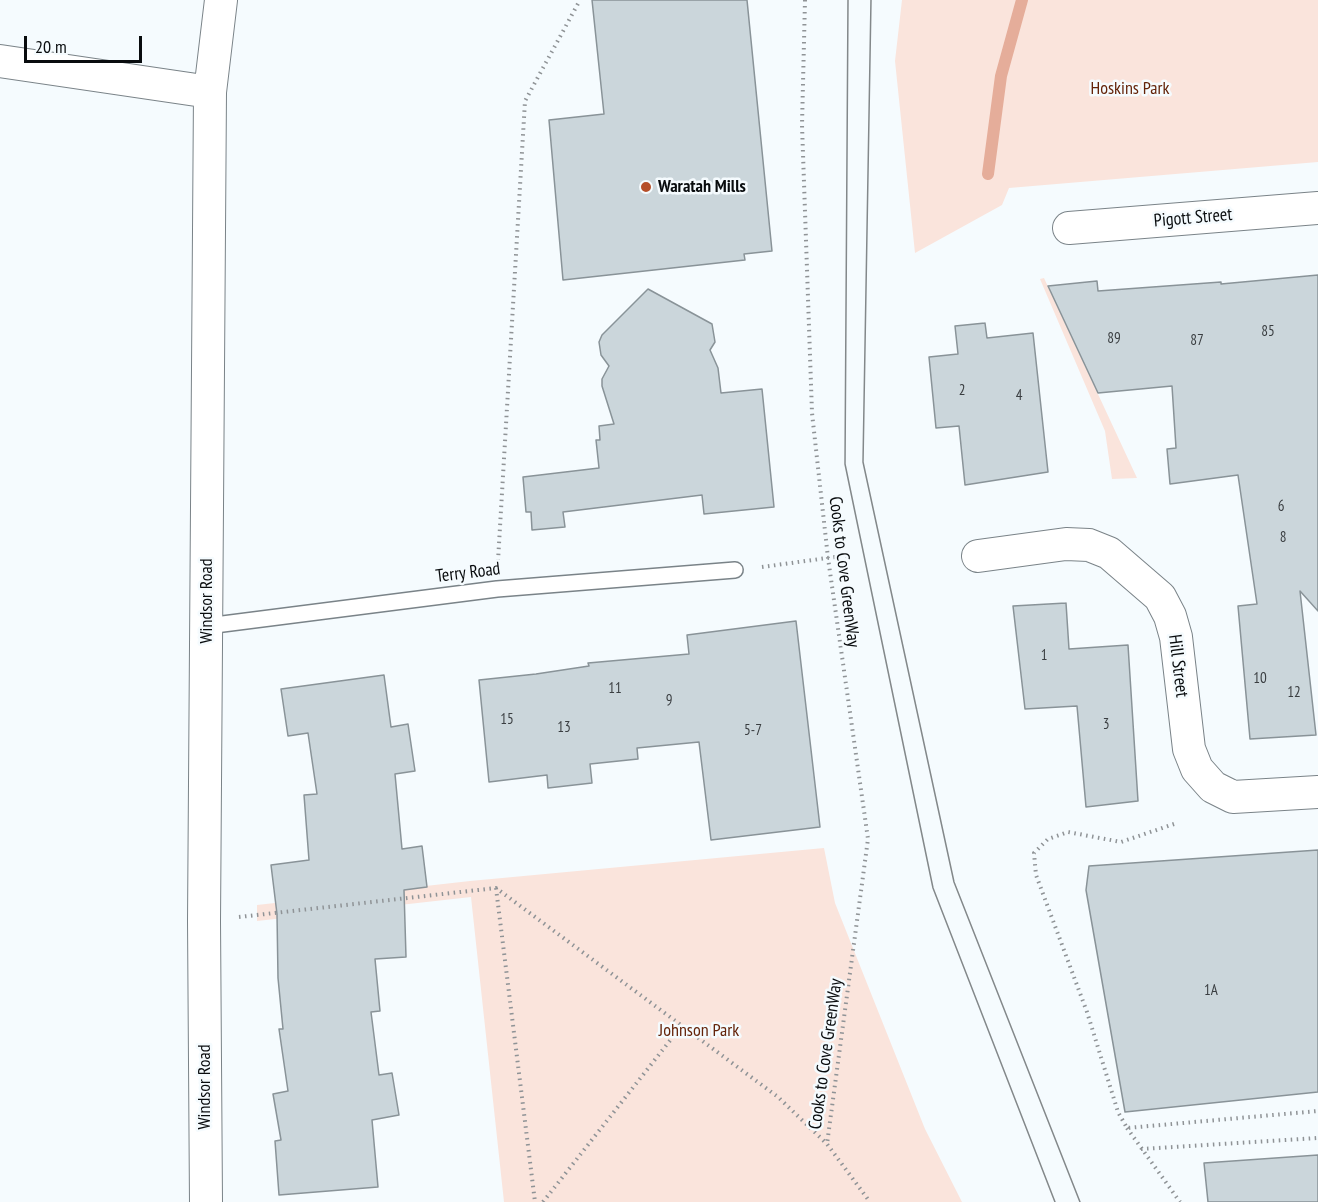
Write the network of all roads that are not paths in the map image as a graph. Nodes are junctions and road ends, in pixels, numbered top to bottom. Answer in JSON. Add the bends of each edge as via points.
{"nodes":[{"id":1,"x":221,"y":0,"type":"edge"},
{"id":2,"x":0,"y":61,"type":"edge"},
{"id":3,"x":210,"y":92,"type":"junction"},
{"id":4,"x":1318,"y":208,"type":"edge"},
{"id":5,"x":1069,"y":228,"type":"dead end"},
{"id":6,"x":978,"y":556,"type":"dead end"},
{"id":7,"x":735,"y":570,"type":"road end"},
{"id":8,"x":207,"y":626,"type":"junction"},
{"id":9,"x":1318,"y":792,"type":"edge"},
{"id":10,"x":206,"y":1202,"type":"edge"}],
"edges":[{"from":1,"to":3,"type":"street","name":"Windsor Road"},
{"from":2,"to":3,"type":"street"},
{"from":3,"to":8,"type":"street","name":"Windsor Road"},
{"from":4,"to":5,"type":"street","name":"Pigott Street"},
{"from":6,"to":9,"type":"street","name":"Hill Street","via":[[1066,544],[1089,545],[1109,554],[1160,597],[1170,616],[1189,749],[1197,769],[1213,788],[1233,797]]},
{"from":7,"to":8,"type":"lane","name":"Terry Road","via":[[497,589]]},
{"from":8,"to":10,"type":"street","name":"Windsor Road"}]}
